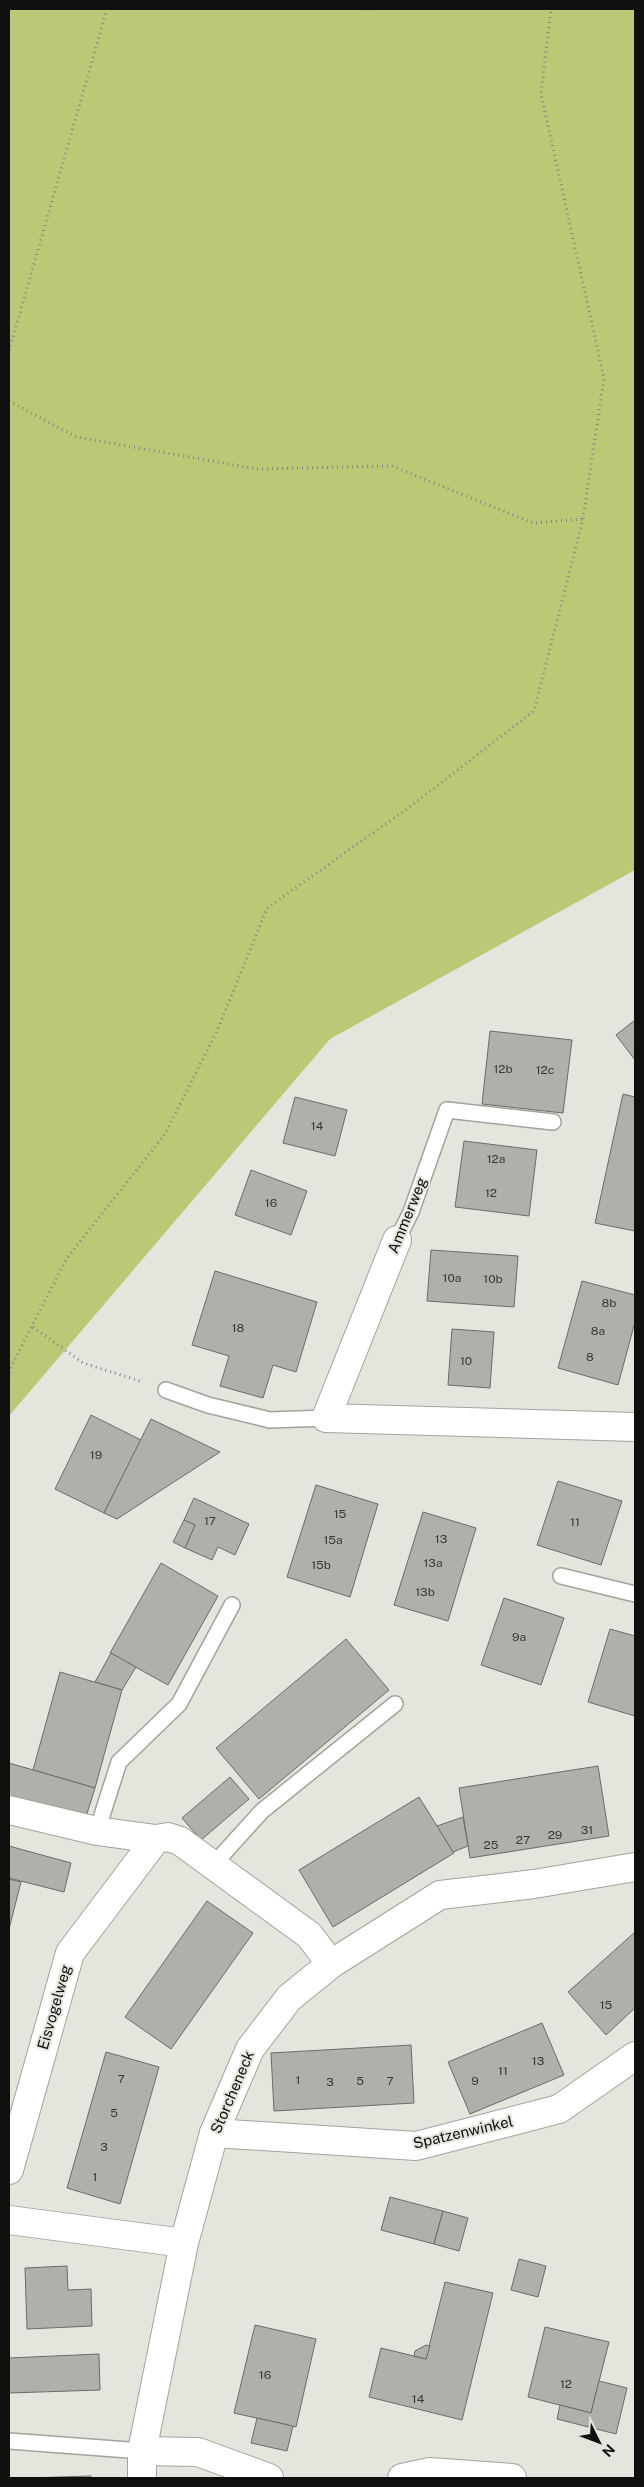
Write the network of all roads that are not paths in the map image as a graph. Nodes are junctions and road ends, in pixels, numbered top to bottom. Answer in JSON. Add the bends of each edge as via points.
{"nodes":[{"id":1,"x":553,"y":1122,"type":"dead end"},
{"id":2,"x":397,"y":1240,"type":"joint"},
{"id":3,"x":166,"y":1390,"type":"road end"},
{"id":4,"x":326,"y":1418,"type":"junction"},
{"id":5,"x":635,"y":1427,"type":"edge"},
{"id":6,"x":562,"y":1576,"type":"dead end"},
{"id":7,"x":635,"y":1594,"type":"edge"},
{"id":8,"x":232,"y":1605,"type":"dead end"},
{"id":9,"x":395,"y":1704,"type":"dead end"},
{"id":10,"x":9,"y":1810,"type":"edge"},
{"id":11,"x":97,"y":1831,"type":"junction"},
{"id":12,"x":156,"y":1840,"type":"junction"},
{"id":13,"x":214,"y":1864,"type":"junction"},
{"id":14,"x":635,"y":1867,"type":"edge"},
{"id":15,"x":331,"y":1964,"type":"junction"},
{"id":16,"x":635,"y":2056,"type":"edge"},
{"id":17,"x":214,"y":2133,"type":"junction"},
{"id":18,"x":9,"y":2170,"type":"edge"},
{"id":19,"x":9,"y":2220,"type":"edge"},
{"id":20,"x":184,"y":2243,"type":"junction"},
{"id":21,"x":9,"y":2441,"type":"edge"},
{"id":22,"x":142,"y":2451,"type":"junction"},
{"id":23,"x":142,"y":2478,"type":"edge"},
{"id":24,"x":268,"y":2478,"type":"edge"},
{"id":25,"x":402,"y":2478,"type":"edge"},
{"id":26,"x":512,"y":2478,"type":"edge"}],
"edges":[{"from":1,"to":2,"type":"lane","name":"Ammerweg","via":[[447,1110],[411,1212]]},
{"from":2,"to":4,"type":"street","name":"Ammerweg"},
{"from":3,"to":4,"type":"lane","via":[[208,1405],[270,1420]]},
{"from":4,"to":5,"type":"street"},
{"from":6,"to":7,"type":"lane"},
{"from":8,"to":11,"type":"lane","via":[[179,1704],[119,1762]]},
{"from":9,"to":13,"type":"lane","via":[[262,1811]]},
{"from":10,"to":11,"type":"street"},
{"from":11,"to":12,"type":"street"},
{"from":12,"to":13,"type":"street","via":[[168,1837],[180,1841]]},
{"from":12,"to":18,"type":"street","name":"Eisvogelweg","via":[[70,1954]]},
{"from":13,"to":15,"type":"street","via":[[310,1936]]},
{"from":14,"to":15,"type":"street","name":"Storcheneck","via":[[440,1895]]},
{"from":15,"to":17,"type":"street","name":"Storcheneck","via":[[288,1998],[250,2049]]},
{"from":16,"to":17,"type":"street","name":"Spatzenwinkel","via":[[559,2109],[416,2146]]},
{"from":17,"to":20,"type":"street","name":"Storcheneck"},
{"from":19,"to":20,"type":"street"},
{"from":20,"to":22,"type":"street","name":"Storcheneck"},
{"from":21,"to":22,"type":"lane"},
{"from":22,"to":23,"type":"street","name":"Storcheneck"},
{"from":22,"to":24,"type":"street","via":[[198,2452]]},
{"from":25,"to":26,"type":"street","via":[[430,2472]]}]}
